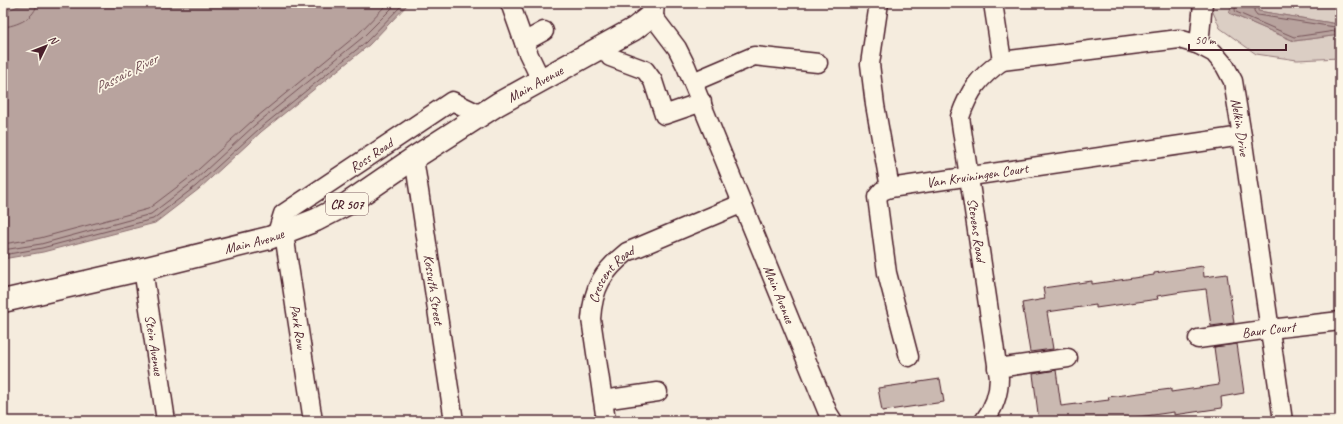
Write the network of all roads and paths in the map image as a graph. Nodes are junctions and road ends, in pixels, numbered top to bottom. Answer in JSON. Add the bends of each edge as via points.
{"nodes":[{"id":1,"x":510,"y":3,"type":"edge"},
{"id":2,"x":879,"y":3,"type":"edge"},
{"id":3,"x":993,"y":3,"type":"edge"},
{"id":4,"x":1203,"y":3,"type":"edge"},
{"id":5,"x":653,"y":9,"type":"edge"},
{"id":6,"x":544,"y":32,"type":"dead end"},
{"id":7,"x":524,"y":42,"type":"junction"},
{"id":8,"x":1199,"y":45,"type":"junction"},
{"id":9,"x":604,"y":46,"type":"junction"},
{"id":10,"x":1002,"y":61,"type":"junction"},
{"id":11,"x":818,"y":63,"type":"dead end"},
{"id":12,"x":540,"y":80,"type":"junction"},
{"id":13,"x":693,"y":82,"type":"junction"},
{"id":14,"x":702,"y":102,"type":"junction"},
{"id":15,"x":481,"y":115,"type":"junction"},
{"id":16,"x":1242,"y":136,"type":"junction"},
{"id":17,"x":414,"y":158,"type":"junction"},
{"id":18,"x":969,"y":176,"type":"junction"},
{"id":19,"x":890,"y":188,"type":"junction"},
{"id":20,"x":743,"y":203,"type":"junction"},
{"id":21,"x":280,"y":235,"type":"junction"},
{"id":22,"x":143,"y":269,"type":"junction"},
{"id":23,"x":3,"y":301,"type":"edge"},
{"id":24,"x":1340,"y":321,"type":"edge"},
{"id":25,"x":1270,"y":329,"type":"junction"},
{"id":26,"x":1198,"y":339,"type":"dead end"},
{"id":27,"x":909,"y":357,"type":"dead end"},
{"id":28,"x":1068,"y":358,"type":"dead end"},
{"id":29,"x":998,"y":368,"type":"junction"},
{"id":30,"x":658,"y":392,"type":"dead end"},
{"id":31,"x":603,"y":400,"type":"junction"},
{"id":32,"x":166,"y":421,"type":"edge"},
{"id":33,"x":313,"y":421,"type":"edge"},
{"id":34,"x":454,"y":421,"type":"edge"},
{"id":35,"x":606,"y":421,"type":"edge"},
{"id":36,"x":833,"y":421,"type":"edge"},
{"id":37,"x":984,"y":421,"type":"edge"},
{"id":38,"x":1283,"y":421,"type":"edge"}],
"edges":[{"from":1,"to":7,"type":"street"},
{"from":2,"to":19,"type":"street","via":[[870,64]]},
{"from":3,"to":10,"type":"street"},
{"from":4,"to":8,"type":"street"},
{"from":5,"to":9,"type":"main road","name":"Main Avenue","number":"CR 507","via":[[634,28]]},
{"from":5,"to":13,"type":"street","name":"Main Avenue","via":[[677,48]]},
{"from":6,"to":7,"type":"street"},
{"from":7,"to":12,"type":"street"},
{"from":8,"to":10,"type":"street","name":"Nelkin Drive","via":[[1179,39]]},
{"from":8,"to":16,"type":"street","name":"Nelkin Drive","via":[[1214,53],[1233,81]]},
{"from":9,"to":12,"type":"main road","name":"Main Avenue","number":"CR 507"},
{"from":9,"to":14,"type":"street","via":[[610,57],[645,70],[653,81],[664,115]]},
{"from":10,"to":18,"type":"street","name":"Stevens Road","via":[[977,82],[966,100],[960,117]]},
{"from":11,"to":13,"type":"street","via":[[754,56]]},
{"from":12,"to":15,"type":"main road","name":"Main Avenue","number":"CR 507"},
{"from":13,"to":14,"type":"street","name":"Main Avenue"},
{"from":14,"to":20,"type":"street","name":"Main Avenue"},
{"from":15,"to":17,"type":"main road","name":"Main Avenue","number":"CR 507"},
{"from":15,"to":21,"type":"street","name":"Ross Road","via":[[452,101],[283,214]]},
{"from":16,"to":18,"type":"street","name":"Van Kruiningen Court"},
{"from":16,"to":25,"type":"street","name":"Nelkin Drive"},
{"from":17,"to":21,"type":"main road","name":"Main Avenue","number":"CR 507","via":[[347,204]]},
{"from":17,"to":34,"type":"street","name":"Kossuth Street"},
{"from":18,"to":19,"type":"street","name":"Van Kruiningen Court"},
{"from":18,"to":29,"type":"street","name":"Stevens Road"},
{"from":19,"to":27,"type":"street","via":[[882,191],[877,197],[887,273]]},
{"from":20,"to":31,"type":"street","name":"Crescent Road","via":[[627,252],[604,274],[596,289],[591,318]]},
{"from":20,"to":36,"type":"street","name":"Main Avenue"},
{"from":21,"to":22,"type":"main road","name":"Main Avenue","number":"CR 507"},
{"from":21,"to":33,"type":"street","name":"Park Row"},
{"from":22,"to":23,"type":"main road","name":"Main Avenue","number":"CR 507"},
{"from":22,"to":32,"type":"street","name":"Stein Avenue"},
{"from":24,"to":25,"type":"street","name":"Baur Court"},
{"from":25,"to":26,"type":"street","name":"Baur Court"},
{"from":25,"to":38,"type":"street","name":"Nelkin Drive"},
{"from":28,"to":29,"type":"street"},
{"from":29,"to":37,"type":"street","name":"Stevens Road","via":[[999,390]]},
{"from":30,"to":31,"type":"street"},
{"from":31,"to":35,"type":"street","name":"Crescent Road"}]}
